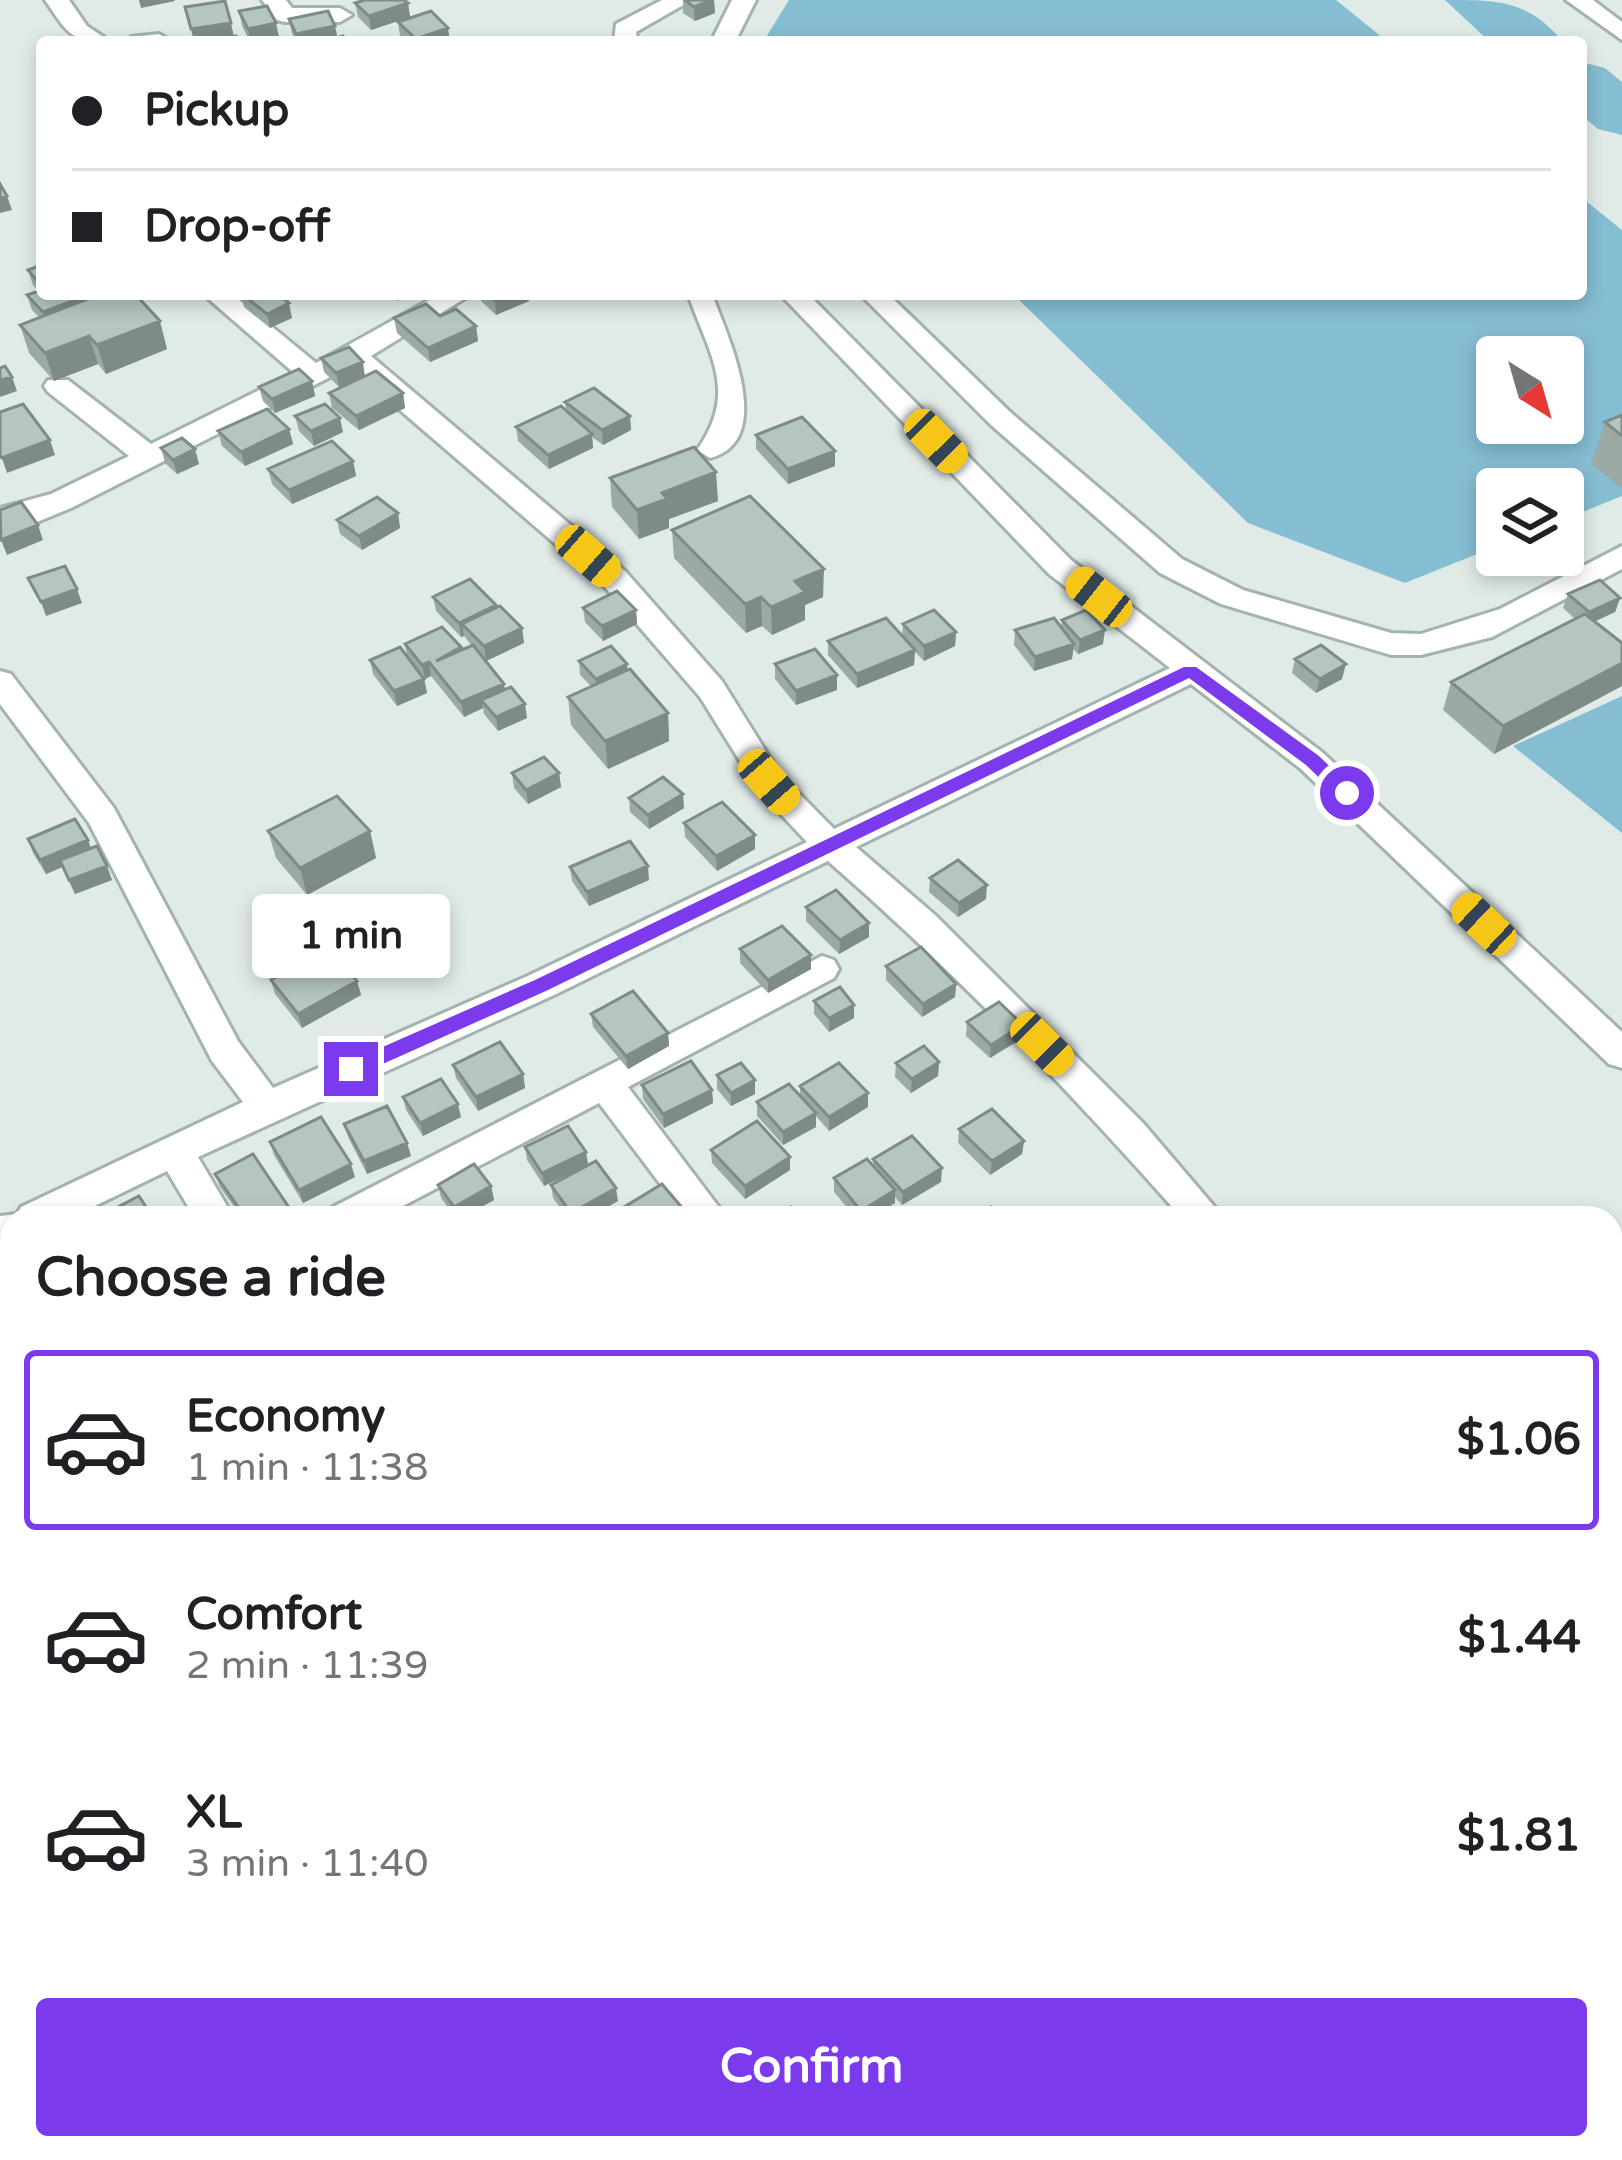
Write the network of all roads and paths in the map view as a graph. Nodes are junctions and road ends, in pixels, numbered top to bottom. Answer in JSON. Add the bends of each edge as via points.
{"nodes":[{"id":1,"x":58,"y":0,"type":"edge"},
{"id":2,"x":274,"y":0,"type":"edge"},
{"id":3,"x":680,"y":0,"type":"edge"},
{"id":4,"x":744,"y":0,"type":"edge"},
{"id":5,"x":1578,"y":0,"type":"edge"},
{"id":6,"x":340,"y":15,"type":"dead end"},
{"id":7,"x":1622,"y":33,"type":"edge"},
{"id":8,"x":88,"y":36,"type":"edge"},
{"id":9,"x":625,"y":36,"type":"edge"},
{"id":10,"x":726,"y":36,"type":"edge"},
{"id":11,"x":223,"y":300,"type":"edge"},
{"id":12,"x":448,"y":300,"type":"edge"},
{"id":13,"x":702,"y":300,"type":"edge"},
{"id":14,"x":799,"y":300,"type":"edge"},
{"id":15,"x":879,"y":300,"type":"edge"},
{"id":16,"x":352,"y":355,"type":"junction"},
{"id":17,"x":311,"y":374,"type":"junction"},
{"id":18,"x":58,"y":386,"type":"dead end"},
{"id":19,"x":710,"y":450,"type":"dead end"},
{"id":20,"x":148,"y":457,"type":"junction"},
{"id":21,"x":0,"y":518,"type":"edge"},
{"id":22,"x":1622,"y":556,"type":"edge"},
{"id":23,"x":1190,"y":671,"type":"junction"},
{"id":24,"x":0,"y":682,"type":"edge"},
{"id":25,"x":834,"y":844,"type":"junction"},
{"id":26,"x":822,"y":969,"type":"dead end"},
{"id":27,"x":1622,"y":1054,"type":"edge"},
{"id":28,"x":604,"y":1084,"type":"junction"},
{"id":29,"x":267,"y":1107,"type":"junction"},
{"id":30,"x":174,"y":1150,"type":"junction"},
{"id":31,"x":59,"y":1206,"type":"edge"},
{"id":32,"x":208,"y":1206,"type":"edge"},
{"id":33,"x":369,"y":1206,"type":"edge"},
{"id":34,"x":699,"y":1206,"type":"edge"},
{"id":35,"x":1194,"y":1206,"type":"edge"}],
"edges":[{"from":1,"to":8,"type":"street"},
{"from":2,"to":6,"type":"street","via":[[285,15]]},
{"from":3,"to":9,"type":"street","via":[[623,29]]},
{"from":4,"to":10,"type":"street"},
{"from":5,"to":7,"type":"street"},
{"from":11,"to":17,"type":"street"},
{"from":12,"to":16,"type":"street"},
{"from":13,"to":19,"type":"lane","via":[[731,383],[734,419]]},
{"from":14,"to":23,"type":"street","via":[[1060,567]]},
{"from":15,"to":22,"type":"street","via":[[1171,566],[1232,597],[1418,647],[1498,620]]},
{"from":16,"to":17,"type":"street"},
{"from":16,"to":25,"type":"street","via":[[614,578],[711,689],[769,782]]},
{"from":17,"to":20,"type":"street"},
{"from":18,"to":20,"type":"street"},
{"from":20,"to":21,"type":"street","via":[[61,502]]},
{"from":23,"to":25,"type":"street"},
{"from":23,"to":27,"type":"street","via":[[1312,760]]},
{"from":24,"to":29,"type":"street","via":[[102,816],[225,1051]]},
{"from":25,"to":29,"type":"street"},
{"from":25,"to":35,"type":"street","via":[[939,940]]},
{"from":26,"to":28,"type":"street"},
{"from":28,"to":33,"type":"street"},
{"from":28,"to":34,"type":"street"},
{"from":29,"to":30,"type":"street"},
{"from":30,"to":31,"type":"street"},
{"from":30,"to":32,"type":"street"}]}
